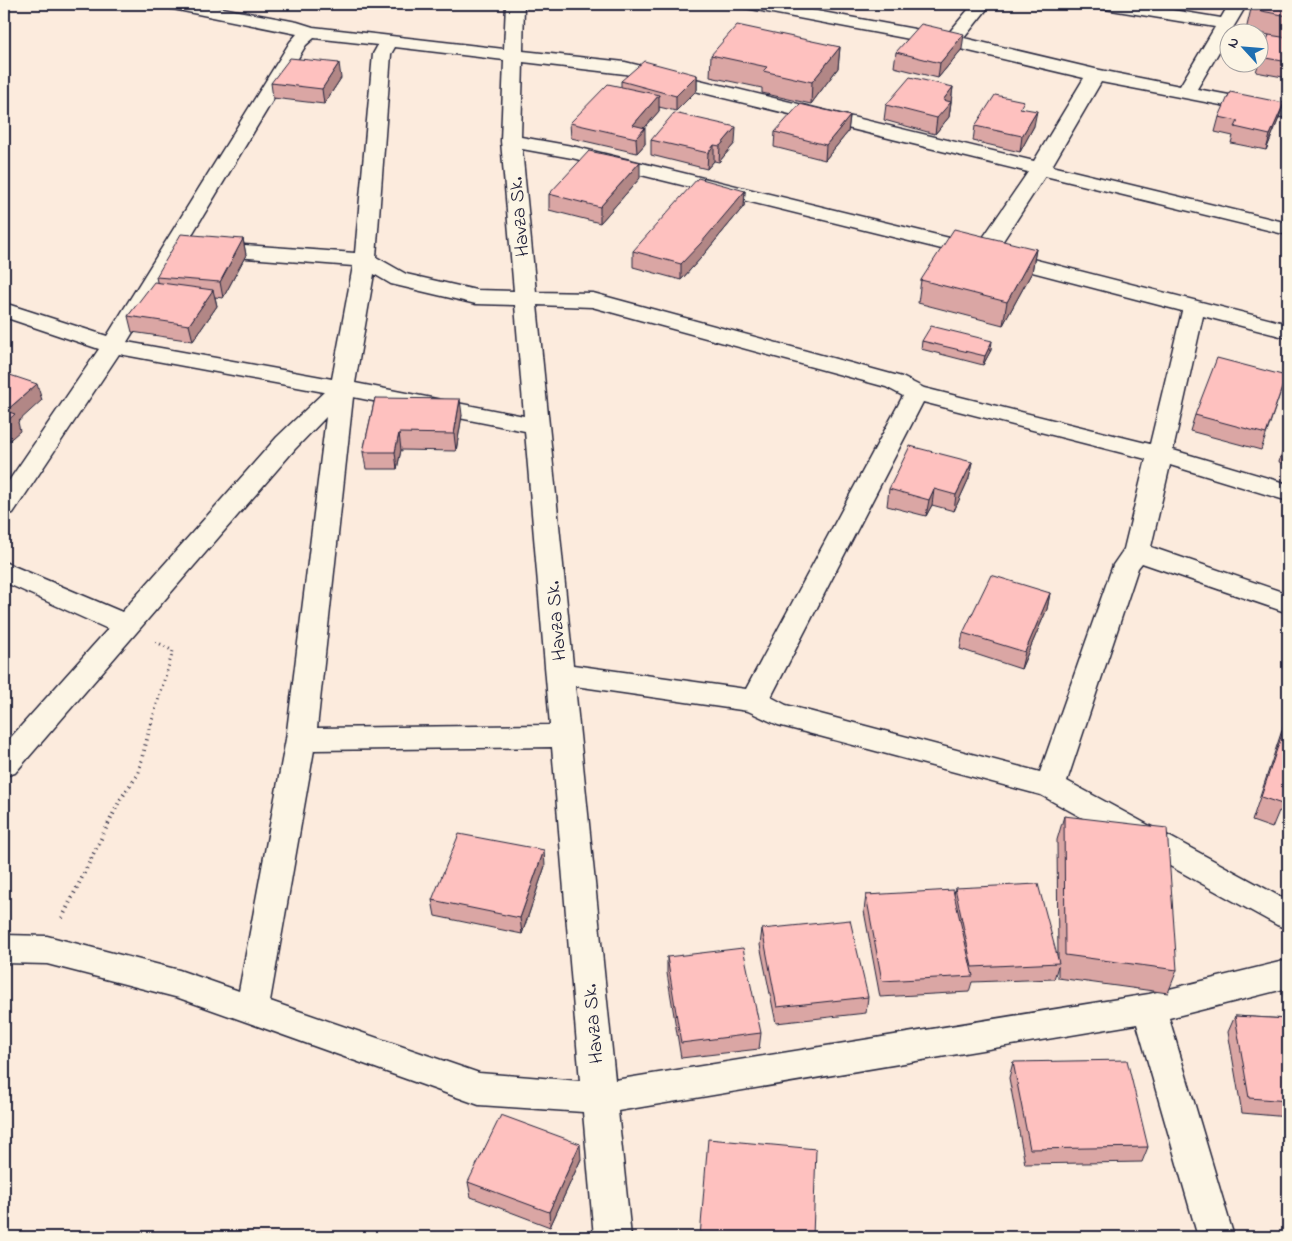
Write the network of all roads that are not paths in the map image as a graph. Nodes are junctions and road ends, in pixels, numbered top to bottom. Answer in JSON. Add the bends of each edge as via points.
{"nodes":[{"id":1,"x":173,"y":4,"type":"edge"},
{"id":2,"x":751,"y":4,"type":"edge"},
{"id":3,"x":982,"y":4,"type":"edge"},
{"id":4,"x":1105,"y":4,"type":"edge"},
{"id":5,"x":1238,"y":4,"type":"edge"},
{"id":6,"x":520,"y":6,"type":"edge"},
{"id":7,"x":1228,"y":22,"type":"edge"},
{"id":8,"x":1220,"y":23,"type":"edge"},
{"id":9,"x":310,"y":32,"type":"junction"},
{"id":10,"x":1220,"y":36,"type":"edge"},
{"id":11,"x":952,"y":41,"type":"junction"},
{"id":12,"x":390,"y":42,"type":"junction"},
{"id":13,"x":513,"y":55,"type":"junction"},
{"id":14,"x":1095,"y":75,"type":"junction"},
{"id":15,"x":1186,"y":92,"type":"junction"},
{"id":16,"x":1288,"y":112,"type":"edge"},
{"id":17,"x":510,"y":140,"type":"junction"},
{"id":18,"x":1040,"y":169,"type":"junction"},
{"id":19,"x":1288,"y":229,"type":"edge"},
{"id":20,"x":174,"y":246,"type":"junction"},
{"id":21,"x":984,"y":253,"type":"junction"},
{"id":22,"x":364,"y":260,"type":"junction"},
{"id":23,"x":525,"y":300,"type":"junction"},
{"id":24,"x":1194,"y":307,"type":"junction"},
{"id":25,"x":4,"y":310,"type":"edge"},
{"id":26,"x":1288,"y":331,"type":"edge"},
{"id":27,"x":113,"y":346,"type":"junction"},
{"id":28,"x":342,"y":388,"type":"junction"},
{"id":29,"x":916,"y":393,"type":"junction"},
{"id":30,"x":537,"y":426,"type":"junction"},
{"id":31,"x":1160,"y":454,"type":"junction"},
{"id":32,"x":1288,"y":493,"type":"edge"},
{"id":33,"x":4,"y":507,"type":"edge"},
{"id":34,"x":1137,"y":552,"type":"junction"},
{"id":35,"x":4,"y":571,"type":"edge"},
{"id":36,"x":1288,"y":604,"type":"edge"},
{"id":37,"x":127,"y":626,"type":"junction"},
{"id":38,"x":560,"y":673,"type":"junction"},
{"id":39,"x":754,"y":701,"type":"junction"},
{"id":40,"x":565,"y":736,"type":"junction"},
{"id":41,"x":301,"y":739,"type":"junction"},
{"id":42,"x":4,"y":765,"type":"edge"},
{"id":43,"x":1050,"y":786,"type":"junction"},
{"id":44,"x":1288,"y":916,"type":"edge"},
{"id":45,"x":4,"y":949,"type":"edge"},
{"id":46,"x":1288,"y":974,"type":"edge"},
{"id":47,"x":1149,"y":1008,"type":"junction"},
{"id":48,"x":252,"y":1010,"type":"junction"},
{"id":49,"x":599,"y":1098,"type":"junction"},
{"id":50,"x":612,"y":1237,"type":"edge"},
{"id":51,"x":1216,"y":1237,"type":"edge"}],
"edges":[{"from":1,"to":9,"type":"street"},
{"from":2,"to":11,"type":"street"},
{"from":3,"to":11,"type":"street"},
{"from":4,"to":8,"type":"street"},
{"from":5,"to":7,"type":"street"},
{"from":6,"to":13,"type":"street","name":"Havza Sk."},
{"from":9,"to":12,"type":"street"},
{"from":9,"to":20,"type":"street","via":[[299,42]]},
{"from":10,"to":15,"type":"street"},
{"from":11,"to":14,"type":"street"},
{"from":12,"to":13,"type":"street"},
{"from":12,"to":22,"type":"street","via":[[382,54]]},
{"from":13,"to":17,"type":"street","name":"Havza Sk."},
{"from":13,"to":18,"type":"street","via":[[625,68]]},
{"from":14,"to":15,"type":"street"},
{"from":14,"to":18,"type":"street"},
{"from":15,"to":16,"type":"street"},
{"from":17,"to":21,"type":"street","via":[[572,152]]},
{"from":17,"to":23,"type":"street","name":"Havza Sk."},
{"from":18,"to":19,"type":"street"},
{"from":18,"to":21,"type":"street"},
{"from":20,"to":22,"type":"street"},
{"from":20,"to":27,"type":"street"},
{"from":21,"to":24,"type":"street"},
{"from":22,"to":23,"type":"street","via":[[399,279],[476,297]]},
{"from":22,"to":28,"type":"street"},
{"from":23,"to":29,"type":"street","via":[[593,300],[894,382]]},
{"from":23,"to":30,"type":"street","name":"Havza Sk."},
{"from":24,"to":26,"type":"street"},
{"from":24,"to":31,"type":"street"},
{"from":25,"to":27,"type":"street"},
{"from":27,"to":28,"type":"street"},
{"from":27,"to":33,"type":"street"},
{"from":28,"to":30,"type":"street"},
{"from":28,"to":37,"type":"street","via":[[286,443]]},
{"from":28,"to":41,"type":"street"},
{"from":29,"to":31,"type":"street"},
{"from":29,"to":39,"type":"street"},
{"from":30,"to":38,"type":"street","name":"Havza Sk."},
{"from":31,"to":32,"type":"street"},
{"from":31,"to":34,"type":"street"},
{"from":34,"to":36,"type":"street"},
{"from":34,"to":43,"type":"street","via":[[1126,565]]},
{"from":35,"to":37,"type":"street"},
{"from":37,"to":42,"type":"street"},
{"from":38,"to":39,"type":"street"},
{"from":38,"to":40,"type":"street","name":"Havza Sk."},
{"from":39,"to":43,"type":"street","via":[[778,714]]},
{"from":40,"to":41,"type":"street"},
{"from":40,"to":49,"type":"street","name":"Havza Sk."},
{"from":41,"to":48,"type":"street"},
{"from":43,"to":44,"type":"street"},
{"from":45,"to":48,"type":"street","via":[[47,950],[179,984]]},
{"from":46,"to":47,"type":"street"},
{"from":47,"to":49,"type":"street"},
{"from":47,"to":51,"type":"street"},
{"from":48,"to":49,"type":"street","via":[[479,1089]]},
{"from":49,"to":50,"type":"street","name":"Havza Sk."}]}
